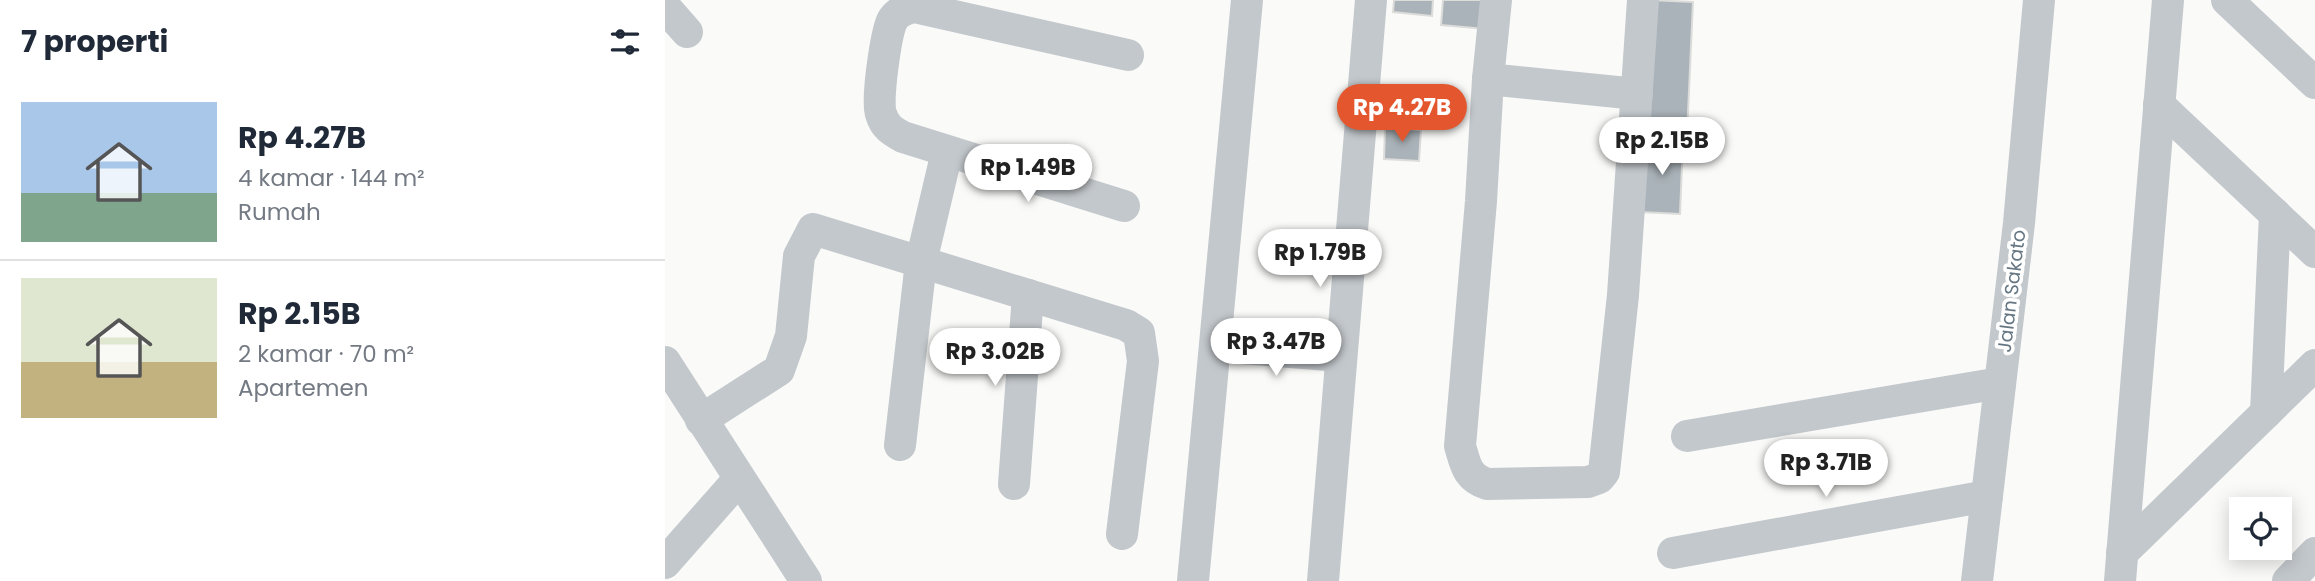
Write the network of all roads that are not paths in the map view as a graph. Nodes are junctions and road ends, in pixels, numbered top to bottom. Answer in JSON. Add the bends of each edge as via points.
{"nodes":[{"id":1,"x":1247,"y":0,"type":"edge"},
{"id":2,"x":1371,"y":0,"type":"edge"},
{"id":3,"x":1496,"y":0,"type":"edge"},
{"id":4,"x":1643,"y":0,"type":"edge"},
{"id":5,"x":2039,"y":0,"type":"edge"},
{"id":6,"x":2168,"y":0,"type":"edge"},
{"id":7,"x":2227,"y":0,"type":"edge"},
{"id":8,"x":665,"y":7,"type":"edge"},
{"id":9,"x":687,"y":32,"type":"dead end"},
{"id":10,"x":1128,"y":55,"type":"dead end"},
{"id":11,"x":1488,"y":79,"type":"junction"},
{"id":12,"x":2315,"y":83,"type":"edge"},
{"id":13,"x":1637,"y":94,"type":"junction"},
{"id":14,"x":2159,"y":105,"type":"junction"},
{"id":15,"x":947,"y":152,"type":"junction"},
{"id":16,"x":1124,"y":206,"type":"dead end"},
{"id":17,"x":2275,"y":214,"type":"junction"},
{"id":18,"x":2315,"y":252,"type":"edge"},
{"id":19,"x":921,"y":262,"type":"junction"},
{"id":20,"x":1028,"y":295,"type":"junction"},
{"id":21,"x":1215,"y":346,"type":"junction"},
{"id":22,"x":1341,"y":356,"type":"junction"},
{"id":23,"x":2315,"y":365,"type":"edge"},
{"id":24,"x":669,"y":381,"type":"edge"},
{"id":25,"x":2000,"y":383,"type":"junction"},
{"id":26,"x":2266,"y":413,"type":"junction"},
{"id":27,"x":701,"y":420,"type":"junction"},
{"id":28,"x":1687,"y":436,"type":"dead end"},
{"id":29,"x":899,"y":445,"type":"dead end"},
{"id":30,"x":739,"y":479,"type":"junction"},
{"id":31,"x":1014,"y":484,"type":"dead end"},
{"id":32,"x":1987,"y":496,"type":"junction"},
{"id":33,"x":1122,"y":534,"type":"dead end"},
{"id":34,"x":1674,"y":553,"type":"dead end"},
{"id":35,"x":2315,"y":553,"type":"edge"},
{"id":36,"x":665,"y":563,"type":"edge"},
{"id":37,"x":2121,"y":567,"type":"edge"},
{"id":38,"x":806,"y":581,"type":"edge"},
{"id":39,"x":1193,"y":581,"type":"edge"},
{"id":40,"x":1323,"y":581,"type":"edge"},
{"id":41,"x":1977,"y":581,"type":"edge"},
{"id":42,"x":2288,"y":581,"type":"edge"}],
"edges":[{"from":1,"to":21,"type":"street"},
{"from":2,"to":22,"type":"street"},
{"from":3,"to":11,"type":"street"},
{"from":4,"to":13,"type":"street"},
{"from":5,"to":25,"type":"street","name":"Jalan Sakato"},
{"from":6,"to":14,"type":"street"},
{"from":7,"to":12,"type":"street"},
{"from":8,"to":9,"type":"street"},
{"from":10,"to":15,"type":"street","via":[[925,8],[904,9],[892,20],[880,112],[887,128]]},
{"from":11,"to":13,"type":"street"},
{"from":11,"to":13,"type":"street","via":[[1460,446],[1467,472],[1487,484],[1588,482],[1604,472],[1623,295]]},
{"from":14,"to":17,"type":"street"},
{"from":14,"to":37,"type":"street"},
{"from":15,"to":16,"type":"street"},
{"from":15,"to":19,"type":"street"},
{"from":17,"to":18,"type":"street"},
{"from":17,"to":26,"type":"street"},
{"from":19,"to":20,"type":"street"},
{"from":19,"to":27,"type":"street","via":[[813,229],[799,256],[791,336],[779,370]]},
{"from":19,"to":29,"type":"street"},
{"from":20,"to":31,"type":"street"},
{"from":20,"to":33,"type":"street","via":[[1126,325],[1142,340]]},
{"from":21,"to":22,"type":"street"},
{"from":21,"to":39,"type":"street"},
{"from":22,"to":40,"type":"street"},
{"from":23,"to":26,"type":"street"},
{"from":24,"to":27,"type":"street"},
{"from":25,"to":28,"type":"street"},
{"from":25,"to":32,"type":"street","name":"Jalan Sakato"},
{"from":26,"to":37,"type":"street"},
{"from":27,"to":30,"type":"street"},
{"from":30,"to":36,"type":"street"},
{"from":30,"to":38,"type":"street"},
{"from":32,"to":34,"type":"street"},
{"from":32,"to":41,"type":"street","name":"Jalan Sakato"},
{"from":35,"to":42,"type":"street"}]}
